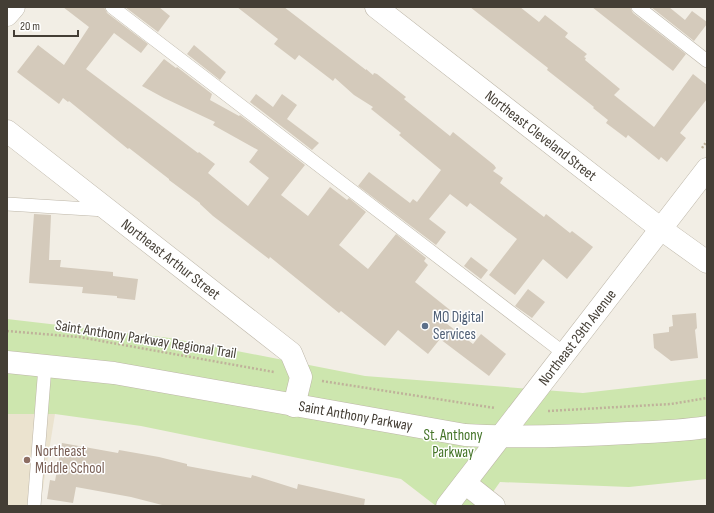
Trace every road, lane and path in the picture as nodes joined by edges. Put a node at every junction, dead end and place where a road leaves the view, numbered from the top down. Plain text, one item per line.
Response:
1 (14, 7) edge
2 (112, 7) edge
3 (376, 7) edge
4 (638, 7) edge
5 (7, 15) edge
6 (707, 61) edge
7 (7, 131) edge
8 (707, 170) edge
9 (7, 204) edge
10 (108, 210) junction
11 (661, 229) junction
12 (707, 262) edge
13 (7, 331) edge
14 (565, 354) junction
15 (7, 362) edge
16 (45, 366) junction
17 (281, 373) dead end
18 (316, 380) dead end
19 (707, 398) edge
20 (294, 406) junction
21 (490, 407) dead end
22 (548, 412) dead end
23 (707, 427) edge
24 (501, 436) junction
25 (465, 483) junction
26 (34, 506) edge
27 (447, 506) edge
28 (494, 506) edge

1 - 5 street
2 - 14 lane
3 - 11 street, Northeast Cleveland Street
4 - 6 lane
7 - 10 street, Northeast Arthur Street
8 - 11 street, Northeast 29th Avenue
9 - 10 lane
10 - 20 street, Northeast Arthur Street
11 - 12 street, Northeast Cleveland Street
11 - 14 street, Northeast 29th Avenue
13 - 17 path, Saint Anthony Parkway Regional Trail
14 - 24 street, Northeast 29th Avenue
15 - 16 street, Saint Anthony Parkway
16 - 20 street, Saint Anthony Parkway
16 - 26 lane
18 - 21 path
19 - 22 path
20 - 24 street, Saint Anthony Parkway
23 - 24 street, Saint Anthony Parkway
24 - 25 street, Northeast 29th Avenue
25 - 27 street, Northeast 29th Avenue
25 - 28 street

